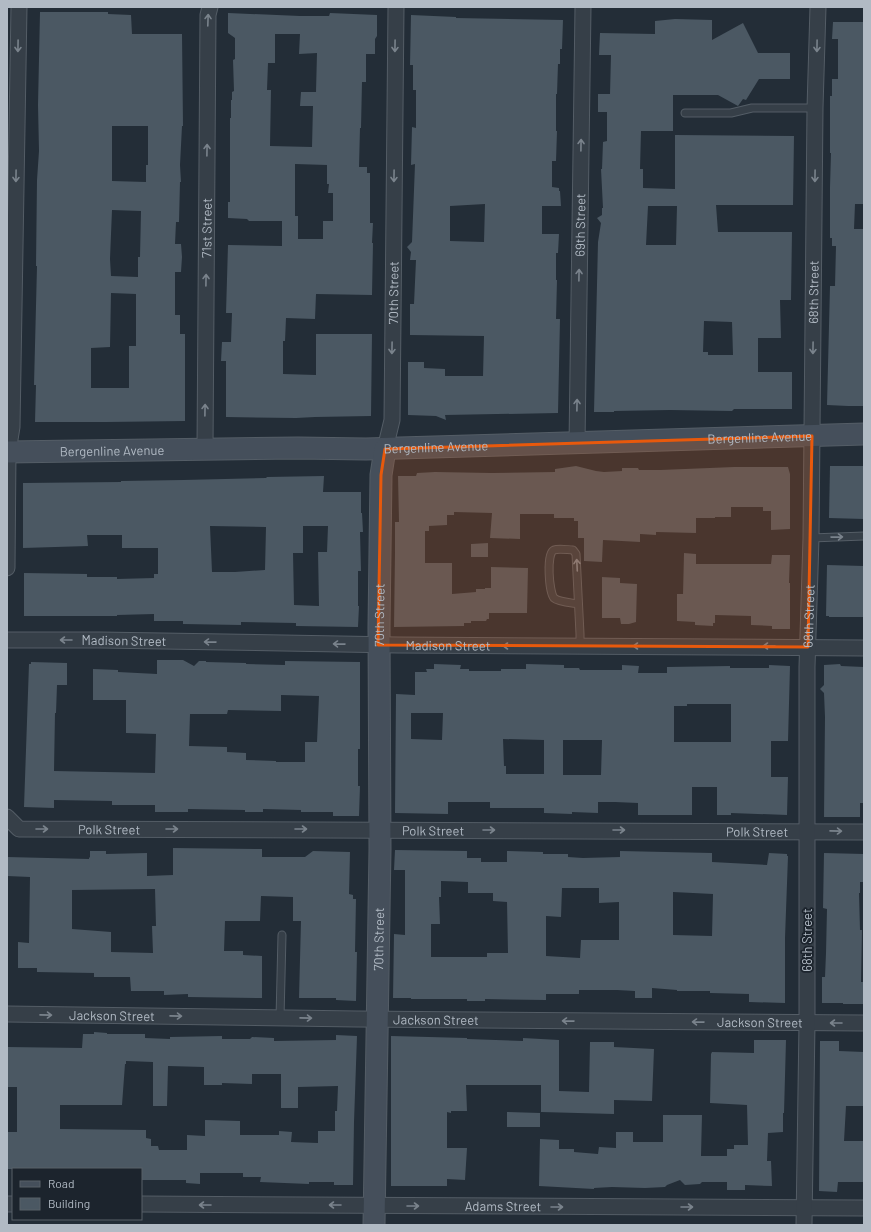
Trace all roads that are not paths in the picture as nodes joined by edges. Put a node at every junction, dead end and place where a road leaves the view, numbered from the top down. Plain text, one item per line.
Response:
1 (19, 7) edge
2 (210, 7) edge
3 (396, 7) edge
4 (583, 7) edge
5 (818, 7) edge
6 (815, 108) junction
7 (685, 113) dead end
8 (11, 288) edge
9 (864, 434) edge
10 (812, 436) junction
11 (577, 444) junction
12 (385, 449) junction
13 (205, 450) junction
14 (8, 452) edge
15 (864, 536) edge
16 (811, 538) junction
17 (7, 568) edge
18 (578, 604) junction
19 (7, 640) edge
20 (378, 644) junction
21 (580, 646) junction
22 (808, 647) junction
23 (864, 648) edge
24 (7, 817) edge
25 (380, 830) junction
26 (807, 831) junction
27 (864, 832) edge
28 (282, 935) dead end
29 (7, 1014) edge
30 (280, 1018) junction
31 (378, 1019) junction
32 (808, 1023) junction
33 (864, 1023) edge
34 (142, 1204) edge
35 (804, 1208) junction
36 (864, 1208) edge
37 (374, 1215) edge
38 (804, 1225) edge

1 -> 8 street
13 -> 2 street, 71st Street
3 -> 12 street, 70th Street
11 -> 4 street, 69th Street
5 -> 6 street, 68th Street
6 - 7 lane
6 -> 10 street, 68th Street
8 - 14 street
9 - 10 street, Bergenline Avenue
10 - 11 street, Bergenline Avenue
10 - 16 street, 68th Street
11 - 12 street, Bergenline Avenue
12 - 13 street, Bergenline Avenue
12 - 20 street, 70th Street
13 - 14 street, Bergenline Avenue
14 - 17 street
16 -> 15 lane
16 - 22 street, 68th Street
18 -> 18 lane
18 - 21 lane
20 -> 19 street, Madison Street
21 -> 20 street, Madison Street
20 - 25 street, 70th Street
22 -> 21 street, Madison Street
22 - 23 street, Madison Street
22 - 26 street, 68th Street
24 -> 25 street, Polk Street
25 -> 26 street, Polk Street
25 - 31 street, 70th Street
26 -> 27 street, Polk Street
26 - 32 street, 68th Street
28 - 30 lane
29 -> 30 street, Jackson Street
30 -> 31 street, Jackson Street
32 -> 31 street, Jackson Street
31 - 37 street, 70th Street
33 -> 32 street, Jackson Street
32 - 35 street, 68th Street
37 -> 34 street, Adams Street
35 - 36 street, Adams Street
37 -> 35 street, Adams Street
35 - 38 street, 68th Street

